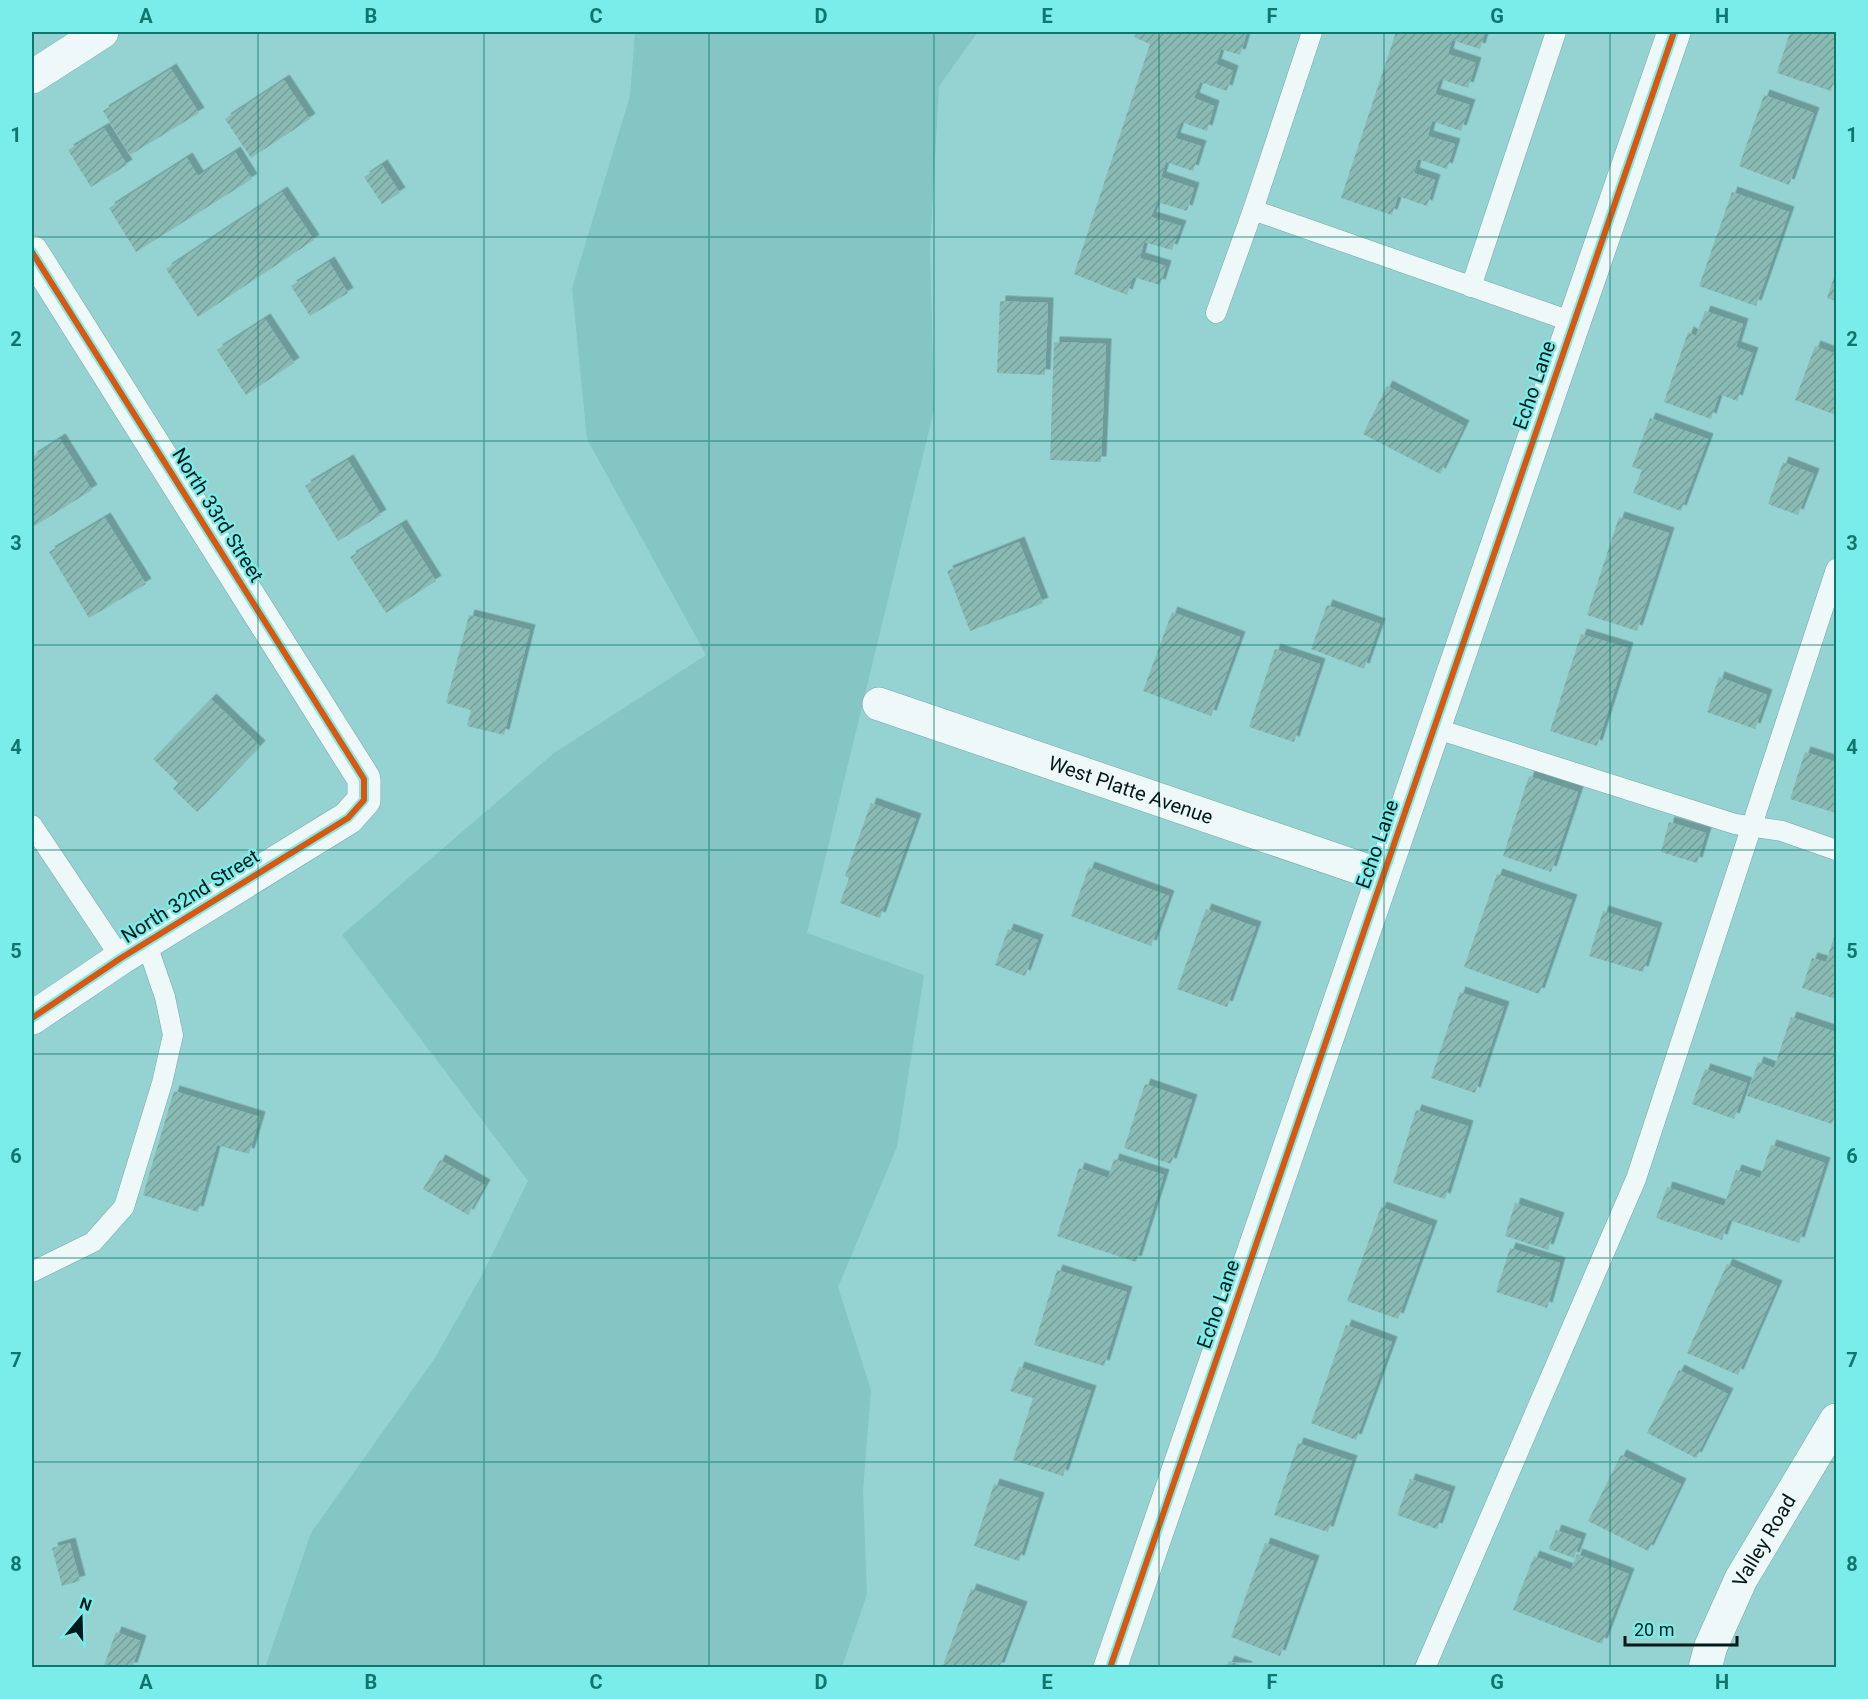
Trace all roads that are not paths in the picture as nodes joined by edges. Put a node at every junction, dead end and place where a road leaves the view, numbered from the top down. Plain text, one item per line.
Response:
1 (102, 32) edge
2 (1312, 32) edge
3 (1556, 32) edge
4 (1674, 32) edge
5 (32, 77) edge
6 (1253, 210) junction
7 (32, 252) edge
8 (1471, 286) junction
9 (1216, 313) dead end
10 (1573, 322) junction
11 (1836, 569) edge
12 (879, 704) dead end
13 (1434, 728) junction
14 (364, 800) joint
15 (32, 825) edge
16 (1753, 825) junction
17 (1836, 850) edge
18 (1383, 876) junction
19 (134, 950) junction
20 (32, 1018) edge
21 (32, 1272) edge
22 (1836, 1420) edge
23 (1110, 1668) edge
24 (1425, 1668) edge
25 (1705, 1668) edge

1 - 5 street
2 - 6 lane
3 - 8 lane
4 - 10 street, Echo Lane
6 - 8 lane
6 - 9 lane
7 - 14 street, North 33rd Street
8 - 10 lane
10 - 13 street, Echo Lane
11 - 16 lane
12 - 18 street, West Platte Avenue
13 - 16 lane
13 - 18 street, Echo Lane
14 - 19 street, North 32nd Street
15 - 19 lane
16 - 17 lane
16 - 24 lane
18 - 23 street, Echo Lane
19 - 20 street, North 32nd Street
19 - 21 lane
22 - 25 street, Valley Road

